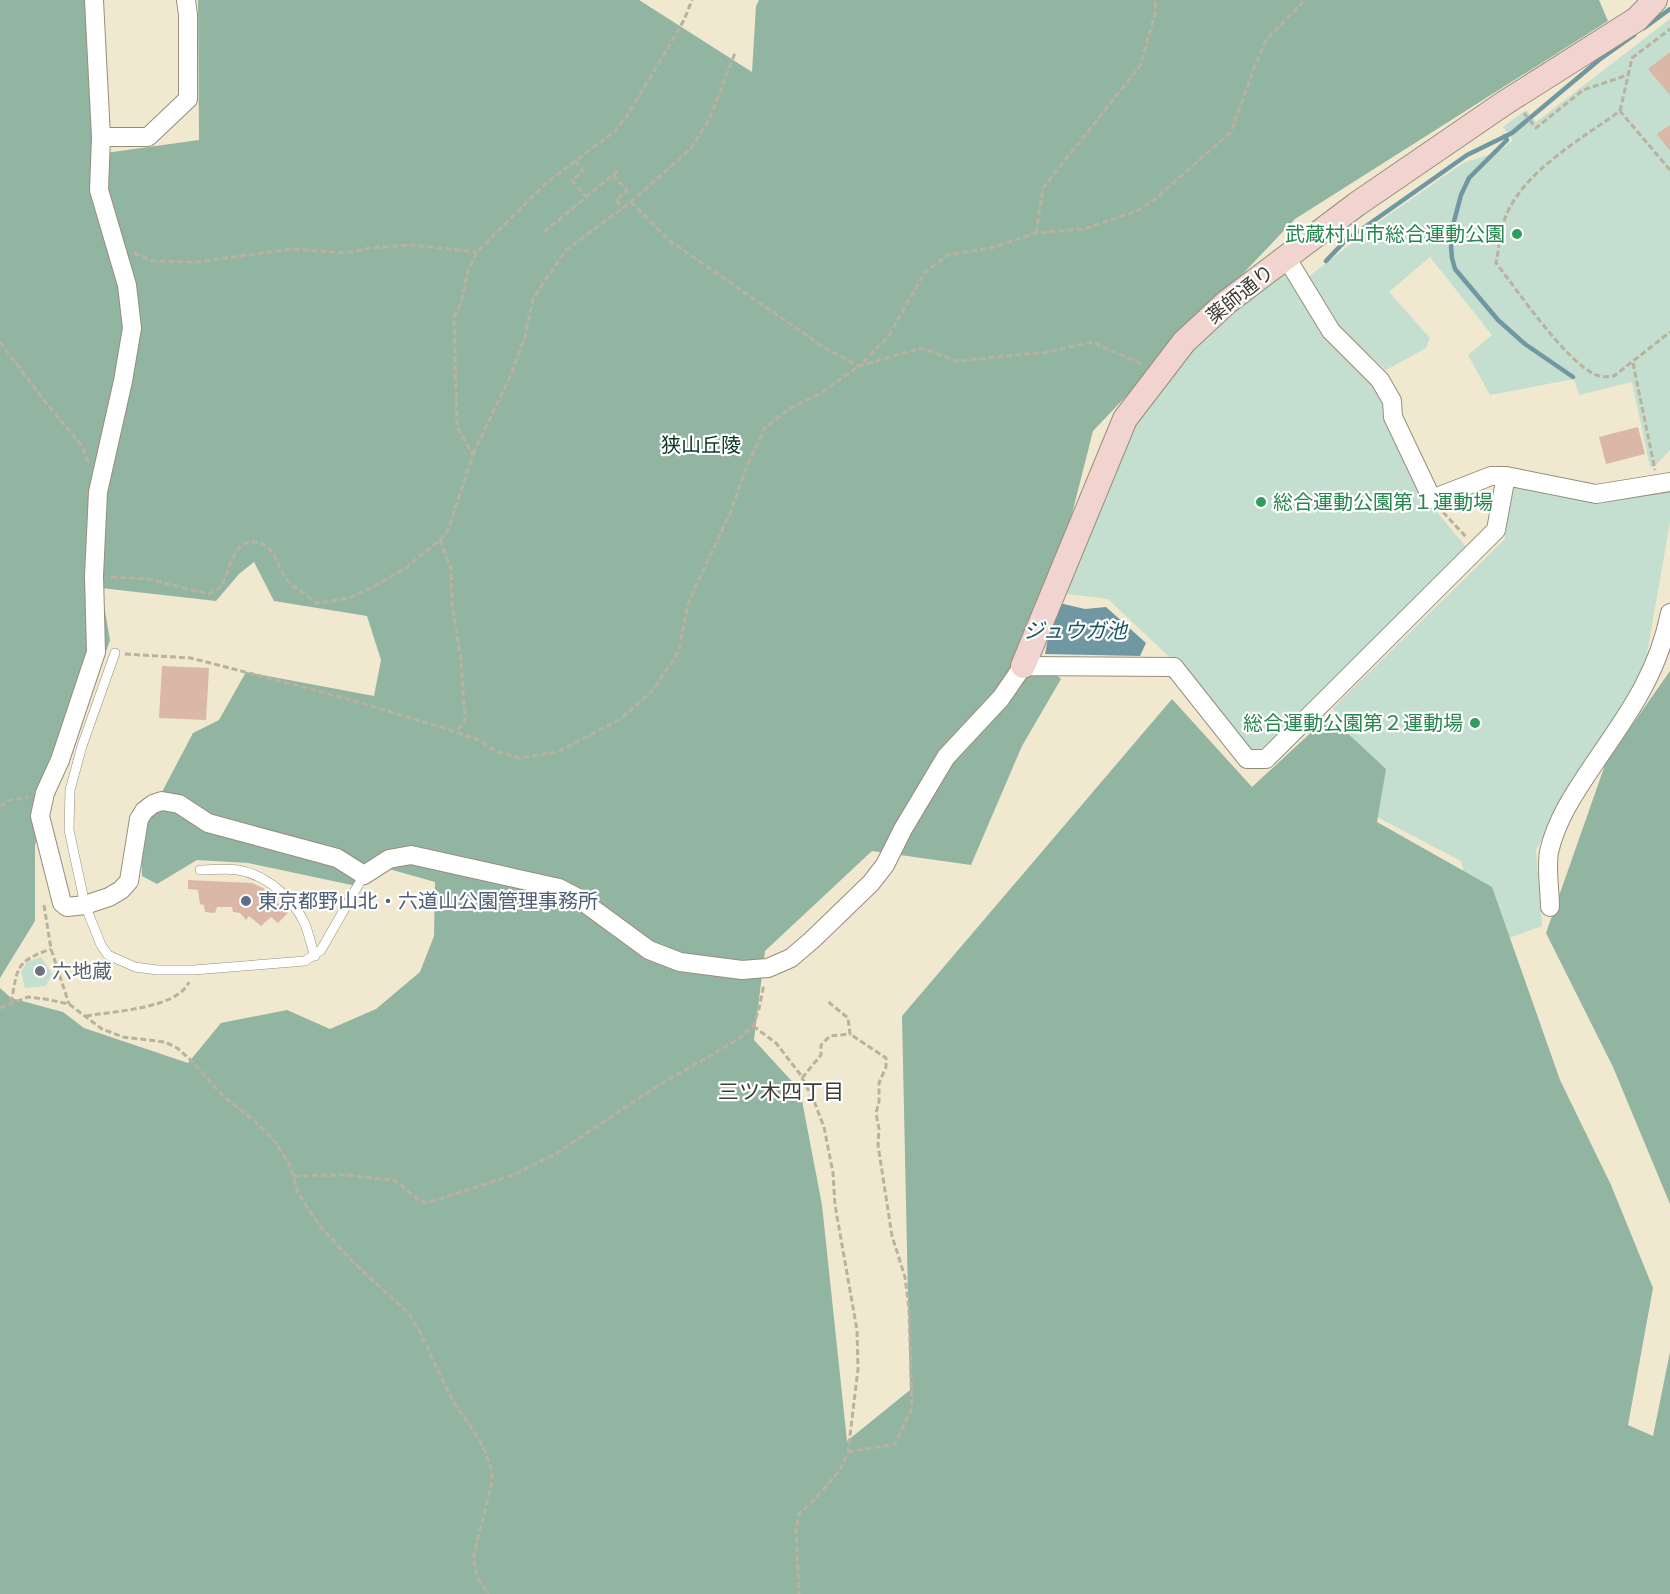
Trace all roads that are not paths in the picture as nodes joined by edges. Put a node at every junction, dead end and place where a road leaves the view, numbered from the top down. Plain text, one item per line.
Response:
1 (94, 0) edge
2 (186, 0) edge
3 (1655, 0) edge
4 (101, 137) junction
5 (1286, 257) junction
6 (1506, 476) junction
7 (1664, 484) edge
8 (1670, 613) edge
9 (115, 653) road end
10 (1023, 666) junction
11 (200, 870) dead end
12 (364, 875) junction
13 (85, 905) junction
14 (1550, 907) dead end
15 (315, 956) junction

1 - 4 street
2 - 4 street
3 - 5 street, 薬師通り
4 - 13 street
5 - 6 street
5 - 10 street, 薬師通り
6 - 7 street
6 - 10 street
8 - 14 street
9 - 13 lane
10 - 12 street
11 - 15 lane
12 - 13 street
12 - 15 lane
13 - 15 lane

